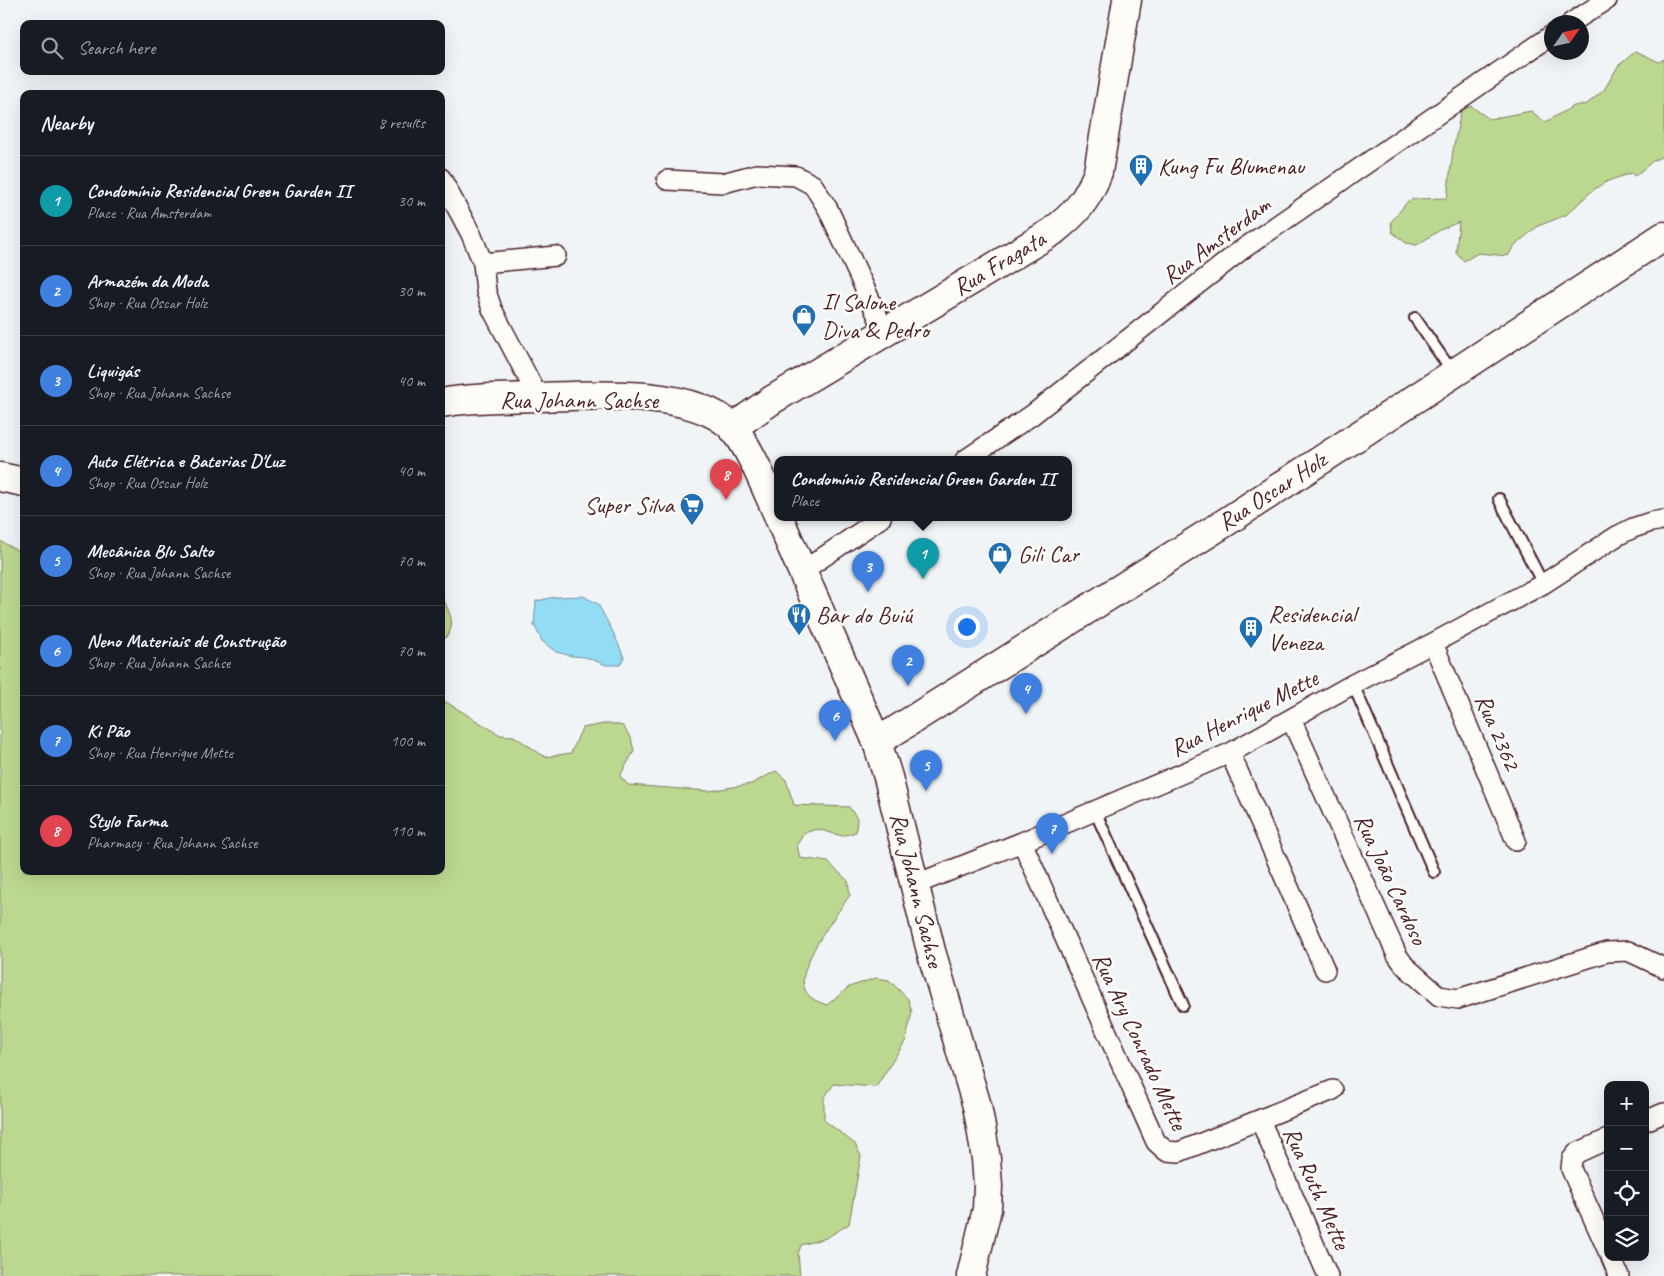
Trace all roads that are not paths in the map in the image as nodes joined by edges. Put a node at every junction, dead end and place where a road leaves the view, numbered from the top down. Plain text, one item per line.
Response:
1 (1608, 0) edge
2 (1129, 1) edge
3 (1583, 15) edge
4 (1544, 41) edge
5 (668, 180) dead end
6 (445, 185) edge
7 (1664, 236) edge
8 (556, 256) dead end
9 (483, 263) junction
10 (1415, 318) dead end
11 (884, 332) junction
12 (1454, 374) junction
13 (538, 397) junction
14 (445, 403) edge
15 (732, 428) junction
16 (971, 456) edge
17 (0, 477) edge
18 (20, 481) edge
19 (1499, 499) dead end
20 (774, 505) edge
21 (1664, 520) edge
22 (781, 521) edge
23 (877, 521) edge
24 (804, 570) junction
25 (1543, 584) junction
26 (1433, 643) junction
27 (1353, 684) junction
28 (1291, 720) junction
29 (877, 742) junction
30 (1230, 753) junction
31 (1095, 811) junction
32 (1516, 841) dead end
33 (1022, 842) junction
34 (1434, 872) dead end
35 (914, 885) junction
36 (1664, 968) edge
37 (1325, 970) dead end
38 (1183, 1005) dead end
39 (1333, 1090) dead end
40 (1664, 1113) edge
41 (1649, 1119) edge
42 (1260, 1120) junction
43 (1604, 1141) edge
44 (1604, 1242) edge
45 (1613, 1261) edge
46 (971, 1276) edge
47 (1328, 1276) edge
48 (1619, 1276) edge

1 - 3 street
2 - 11 street, Rua Fragata
4 - 16 street, Rua Amsterdam
5 - 11 street
6 - 9 street
7 - 12 street, Rua Oscar Holz
8 - 9 street
9 - 13 street
10 - 12 lane
11 - 15 street, Rua Fragata
12 - 29 street, Rua Oscar Holz
13 - 14 street, Rua Johann Sachse
13 - 15 street, Rua Johann Sachse
15 - 20 street, Rua Johann Sachse
17 - 18 street
19 - 25 lane
21 - 25 street, Rua Henrique Mette
22 - 24 street, Rua Johann Sachse
23 - 24 street
24 - 29 street, Rua Johann Sachse
25 - 26 street, Rua Henrique Mette
26 - 27 street, Rua Henrique Mette
26 - 32 street, Rua 2362
27 - 28 street, Rua Henrique Mette
27 - 34 lane
28 - 30 street, Rua Henrique Mette
28 - 36 street, Rua João Cardoso
29 - 35 street, Rua Johann Sachse
30 - 31 street, Rua Henrique Mette
30 - 37 street
31 - 33 street, Rua Henrique Mette
31 - 38 lane
33 - 35 street, Rua Henrique Mette
33 - 42 street, Rua Ary Conrado Mette
35 - 46 street, Rua Johann Sachse
39 - 42 street, Rua Ary Conrado Mette
40 - 41 street
42 - 47 street, Rua Ruth Mette
43 - 44 street
45 - 48 street

